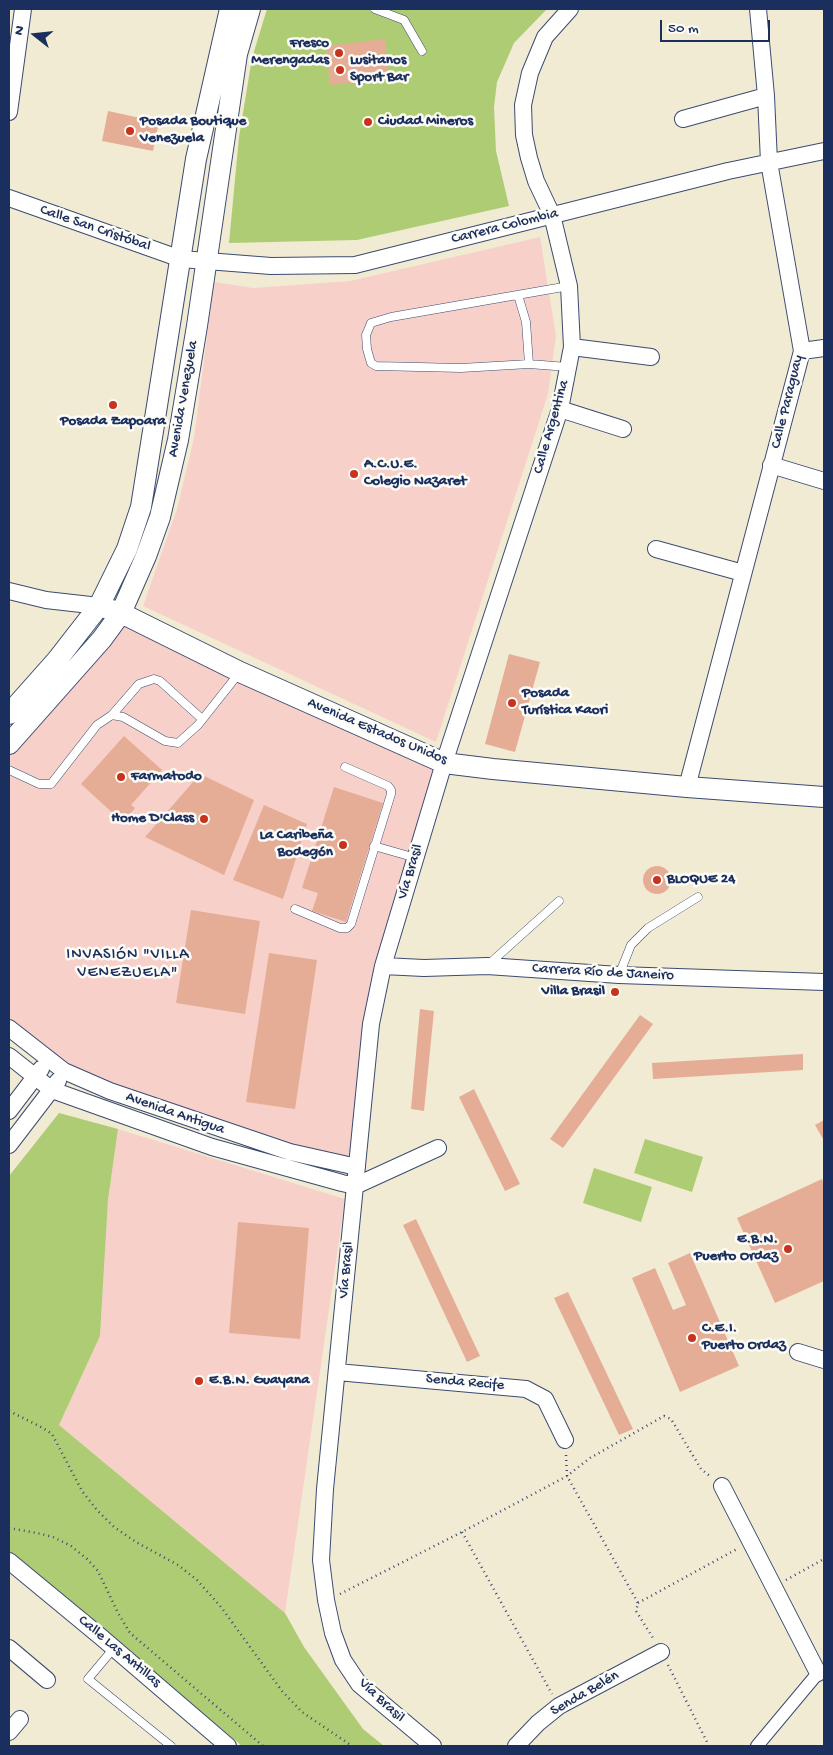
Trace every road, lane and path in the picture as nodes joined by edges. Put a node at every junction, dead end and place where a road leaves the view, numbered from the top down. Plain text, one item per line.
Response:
1 (23, 9) edge
2 (230, 9) edge
3 (250, 9) edge
4 (375, 9) edge
5 (570, 9) edge
6 (758, 9) edge
7 (422, 51) dead end
8 (766, 96) junction
9 (9, 112) edge
10 (683, 119) dead end
11 (824, 150) edge
12 (769, 162) junction
13 (9, 198) edge
14 (552, 215) junction
15 (181, 259) junction
16 (206, 260) junction
17 (569, 286) junction
18 (518, 294) junction
19 (572, 347) junction
20 (824, 348) edge
21 (802, 351) junction
22 (651, 357) dead end
23 (529, 364) junction
24 (568, 366) junction
25 (560, 409) junction
26 (623, 428) dead end
27 (772, 465) junction
28 (824, 481) edge
29 (656, 549) dead end
30 (743, 573) junction
31 (9, 591) edge
32 (99, 606) junction
33 (121, 613) junction
34 (240, 672) junction
35 (9, 714) edge
36 (112, 715) junction
37 (202, 719) junction
38 (9, 744) edge
39 (444, 763) junction
40 (345, 767) dead end
41 (9, 770) edge
42 (687, 787) junction
43 (824, 797) edge
44 (374, 846) junction
45 (416, 858) junction
46 (698, 897) dead end
47 (559, 901) dead end
48 (295, 909) dead end
49 (383, 966) junction
50 (487, 966) junction
51 (620, 975) junction
52 (824, 982) edge
53 (9, 1028) edge
54 (9, 1056) edge
55 (48, 1059) junction
56 (64, 1071) junction
57 (35, 1078) junction
58 (52, 1090) junction
59 (9, 1110) edge
60 (9, 1145) edge
61 (438, 1148) dead end
62 (357, 1167) junction
63 (355, 1186) junction
64 (798, 1352) dead end
65 (824, 1360) edge
66 (337, 1372) junction
67 (9, 1411) edge
68 (565, 1440) joint
69 (566, 1476) junction
70 (722, 1486) joint
71 (9, 1528) edge
72 (462, 1532) junction
73 (752, 1542) junction
74 (824, 1559) edge
75 (9, 1561) edge
76 (774, 1586) junction
77 (326, 1600) junction
78 (638, 1603) junction
79 (9, 1648) edge
80 (114, 1648) junction
81 (662, 1652) junction
82 (818, 1673) joint
83 (47, 1680) dead end
84 (559, 1707) junction
85 (20, 1720) dead end
86 (9, 1732) edge
87 (222, 1744) edge
88 (171, 1746) edge
89 (263, 1746) edge
90 (352, 1746) edge
91 (433, 1746) edge
92 (516, 1746) edge
93 (709, 1746) edge
94 (757, 1746) edge

1 - 9 street
2 - 15 street, Avenida Venezuela
3 - 16 street, Avenida Venezuela
4 - 7 lane
5 - 14 street, Calle Argentina
6 - 8 street, Calle Paraguay
8 - 10 street
8 - 12 street, Calle Paraguay
11 - 12 street, Carrera Colombia
12 - 14 street, Carrera Colombia
12 - 21 street, Calle Paraguay
13 - 15 street, Calle San Cristóbal
14 - 16 street, Carrera Colombia
14 - 17 street, Calle Argentina
15 - 16 street, Carrera Colombia
15 - 32 street, Avenida Venezuela
16 - 33 street, Avenida Venezuela
17 - 18 lane
17 - 19 street, Calle Argentina
18 - 23 lane
18 - 23 lane
19 - 22 street
19 - 24 street, Calle Argentina
20 - 21 street
21 - 27 street, Calle Paraguay
23 - 24 lane
24 - 25 street, Calle Argentina
25 - 26 street
25 - 39 street, Calle Argentina
27 - 28 street
27 - 30 street, Calle Paraguay
29 - 30 street
30 - 42 street, Calle Paraguay
31 - 32 street
32 - 33 street, Avenida Estados Unidos
32 - 35 street, Avenida Venezuela
33 - 34 street, Avenida Estados Unidos
33 - 38 street, Avenida Venezuela
34 - 37 lane
34 - 39 street, Avenida Estados Unidos
36 - 37 lane
36 - 37 lane
36 - 41 lane
39 - 42 street, Avenida Estados Unidos
39 - 45 street, Vía Brasil
40 - 44 lane
42 - 43 street, Avenida Estados Unidos
44 - 45 lane
44 - 48 lane
45 - 49 street, Vía Brasil
46 - 51 lane
47 - 50 lane
49 - 50 street, Carrera Río de Janeiro
49 - 62 street, Vía Brasil
50 - 51 street, Carrera Río de Janeiro
51 - 52 street, Carrera Río de Janeiro
53 - 55 street, Avenida Antigua
54 - 57 street, Avenida Antigua
55 - 56 street, Avenida Antigua
55 - 57 street
56 - 58 street
56 - 62 street, Avenida Antigua
57 - 58 street, Avenida Antigua
57 - 59 street
58 - 60 street
58 - 63 street, Avenida Antigua
61 - 63 street
62 - 63 street, Vía Brasil
63 - 66 street, Vía Brasil
64 - 65 street
66 - 68 street, Senda Recife
66 - 77 street, Vía Brasil
67 - 90 path
68 - 69 path
69 - 70 path
69 - 72 path
69 - 78 path
70 - 73 street
71 - 89 path
72 - 77 path
72 - 84 path
73 - 76 street
73 - 78 path
74 - 76 path
75 - 80 street, Calle Las Antillas
76 - 82 street
77 - 91 street, Vía Brasil
78 - 81 path
79 - 83 street
80 - 87 street, Calle Las Antillas
80 - 88 lane
81 - 84 street, Senda Belén
81 - 93 path
82 - 94 street
84 - 92 street, Senda Belén
85 - 86 street

